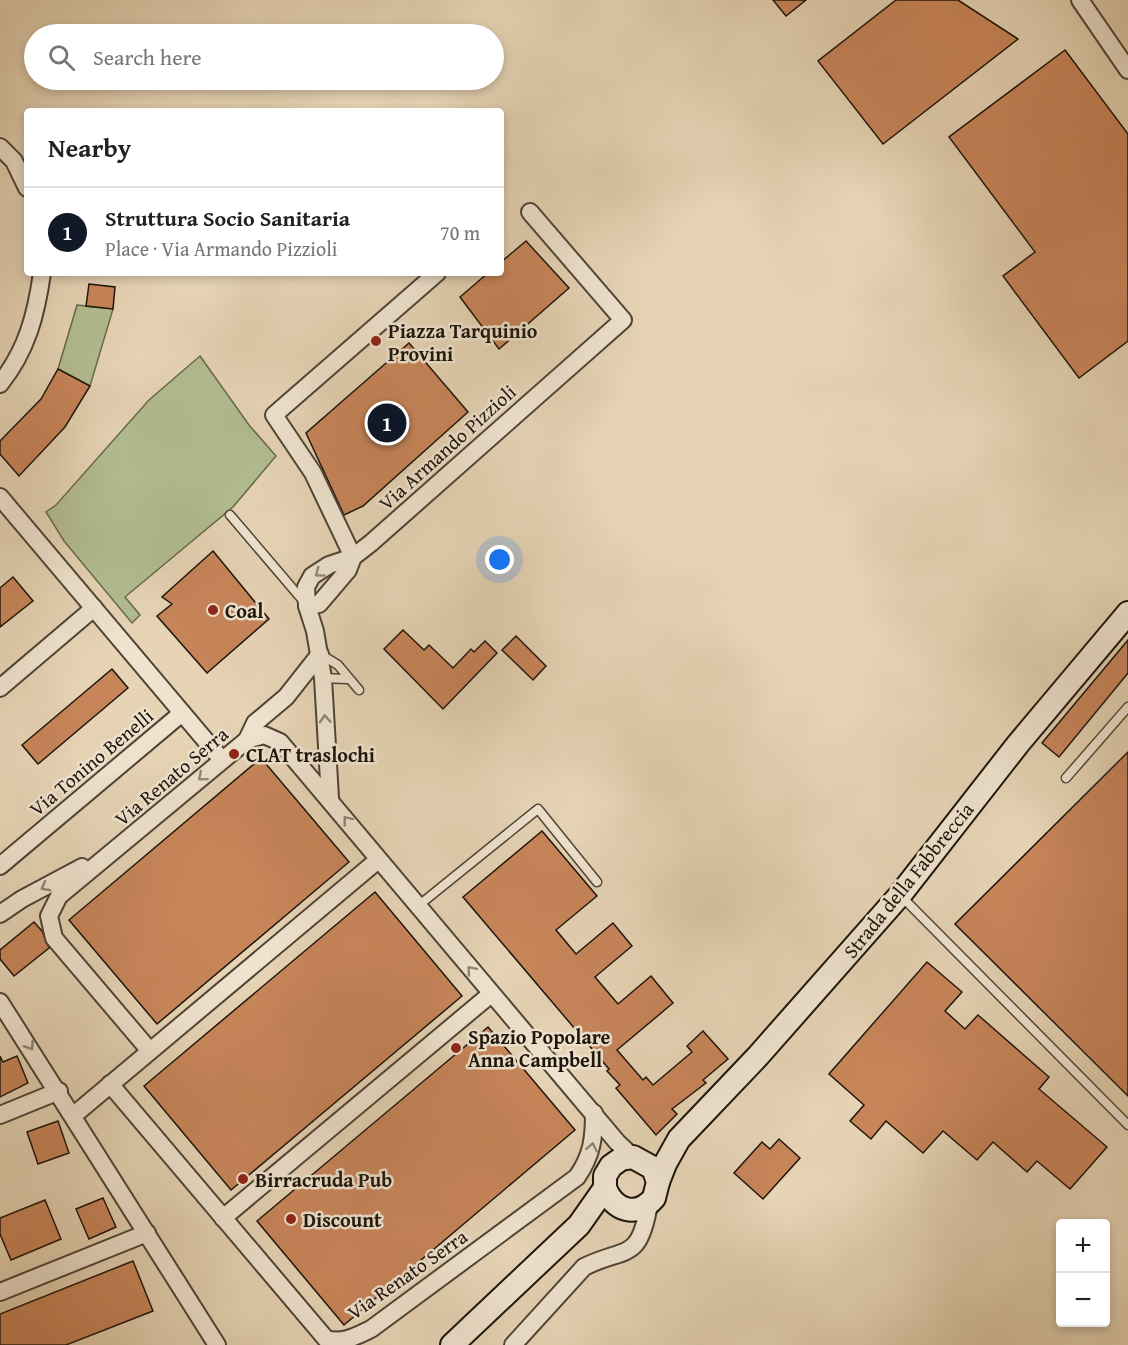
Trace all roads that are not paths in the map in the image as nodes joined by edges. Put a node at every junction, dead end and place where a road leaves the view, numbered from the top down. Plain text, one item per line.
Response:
1 (1080, 0) edge
2 (1128, 70) edge
3 (0, 147) edge
4 (24, 182) edge
5 (530, 212) dead end
6 (42, 276) edge
7 (434, 276) edge
8 (0, 384) edge
9 (0, 496) edge
10 (230, 515) dead end
11 (353, 557) junction
12 (307, 606) junction
13 (94, 609) junction
14 (1128, 613) edge
15 (320, 654) junction
16 (323, 678) junction
17 (347, 679) junction
18 (0, 688) edge
19 (359, 690) dead end
20 (1128, 707) edge
21 (182, 713) junction
22 (247, 740) junction
23 (222, 760) junction
24 (1066, 778) dead end
25 (330, 798) junction
26 (115, 849) junction
27 (378, 860) junction
28 (0, 866) edge
29 (597, 882) dead end
30 (900, 895) junction
31 (417, 906) junction
32 (0, 914) edge
33 (491, 994) junction
34 (0, 1002) edge
35 (150, 1051) junction
36 (110, 1084) junction
37 (59, 1091) junction
38 (594, 1113) junction
39 (0, 1115) edge
40 (74, 1115) junction
41 (1128, 1125) edge
42 (679, 1139) junction
43 (637, 1158) junction
44 (658, 1182) junction
45 (616, 1202) junction
46 (649, 1204) junction
47 (223, 1218) junction
48 (147, 1233) junction
49 (636, 1244) junction
50 (0, 1292) edge
51 (217, 1345) edge
52 (452, 1345) edge
53 (513, 1345) edge

1 - 2 street
3 - 4 street
5 - 11 street, Via Armando Pizzioli
6 - 8 street
7 - 11 street
9 - 13 street, Via Tonino Benelli
10 - 12 lane
11 - 12 street, Via Armando Pizzioli
11 -> 12 street, Via Armando Pizzioli
12 - 15 street, Via Armando Pizzioli
13 - 18 street
13 - 21 street, Via Tonino Benelli
14 - 30 street, Strada della Fabbreccia
15 - 16 street, Via Armando Pizzioli
15 - 17 lane
15 - 22 street
16 - 17 lane
25 -> 16 street, Via Armando Pizzioli
17 - 19 lane
20 - 24 lane
21 - 23 street, Via Tonino Benelli
21 - 28 street, Via Tonino Benelli
22 - 23 street, Via Renato Serra
22 - 25 street, Via Renato Serra
23 -> 26 street, Via Renato Serra
27 -> 25 street, Via Renato Serra
26 -> 32 street, Via Renato Serra
26 - 35 street, Via Renato Serra
27 - 31 street, Via Renato Serra
27 - 35 street
29 - 31 lane
30 - 41 lane
30 - 42 street, Strada della Fabbreccia
33 -> 31 street, Via Renato Serra
33 - 38 street, Via Renato Serra
33 - 47 street
34 -> 37 street
35 - 36 street
36 - 40 street
36 - 47 street, Via Renato Serra
37 - 39 street
37 - 40 street
38 - 43 street, Via Renato Serra
47 -> 38 street, Via Renato Serra
40 - 48 street
42 - 43 street, Strada della Fabbreccia
42 - 44 street, Strada della Fabbreccia
43 - 44 street
43 - 45 street, Strada della Fabbreccia
44 - 46 street, Strada della Fabbreccia
45 - 46 street
45 - 49 street
45 - 52 street, Strada della Fabbreccia
46 - 49 street, Strada della Fabbreccia
48 - 50 street
48 - 51 street
49 - 53 street

